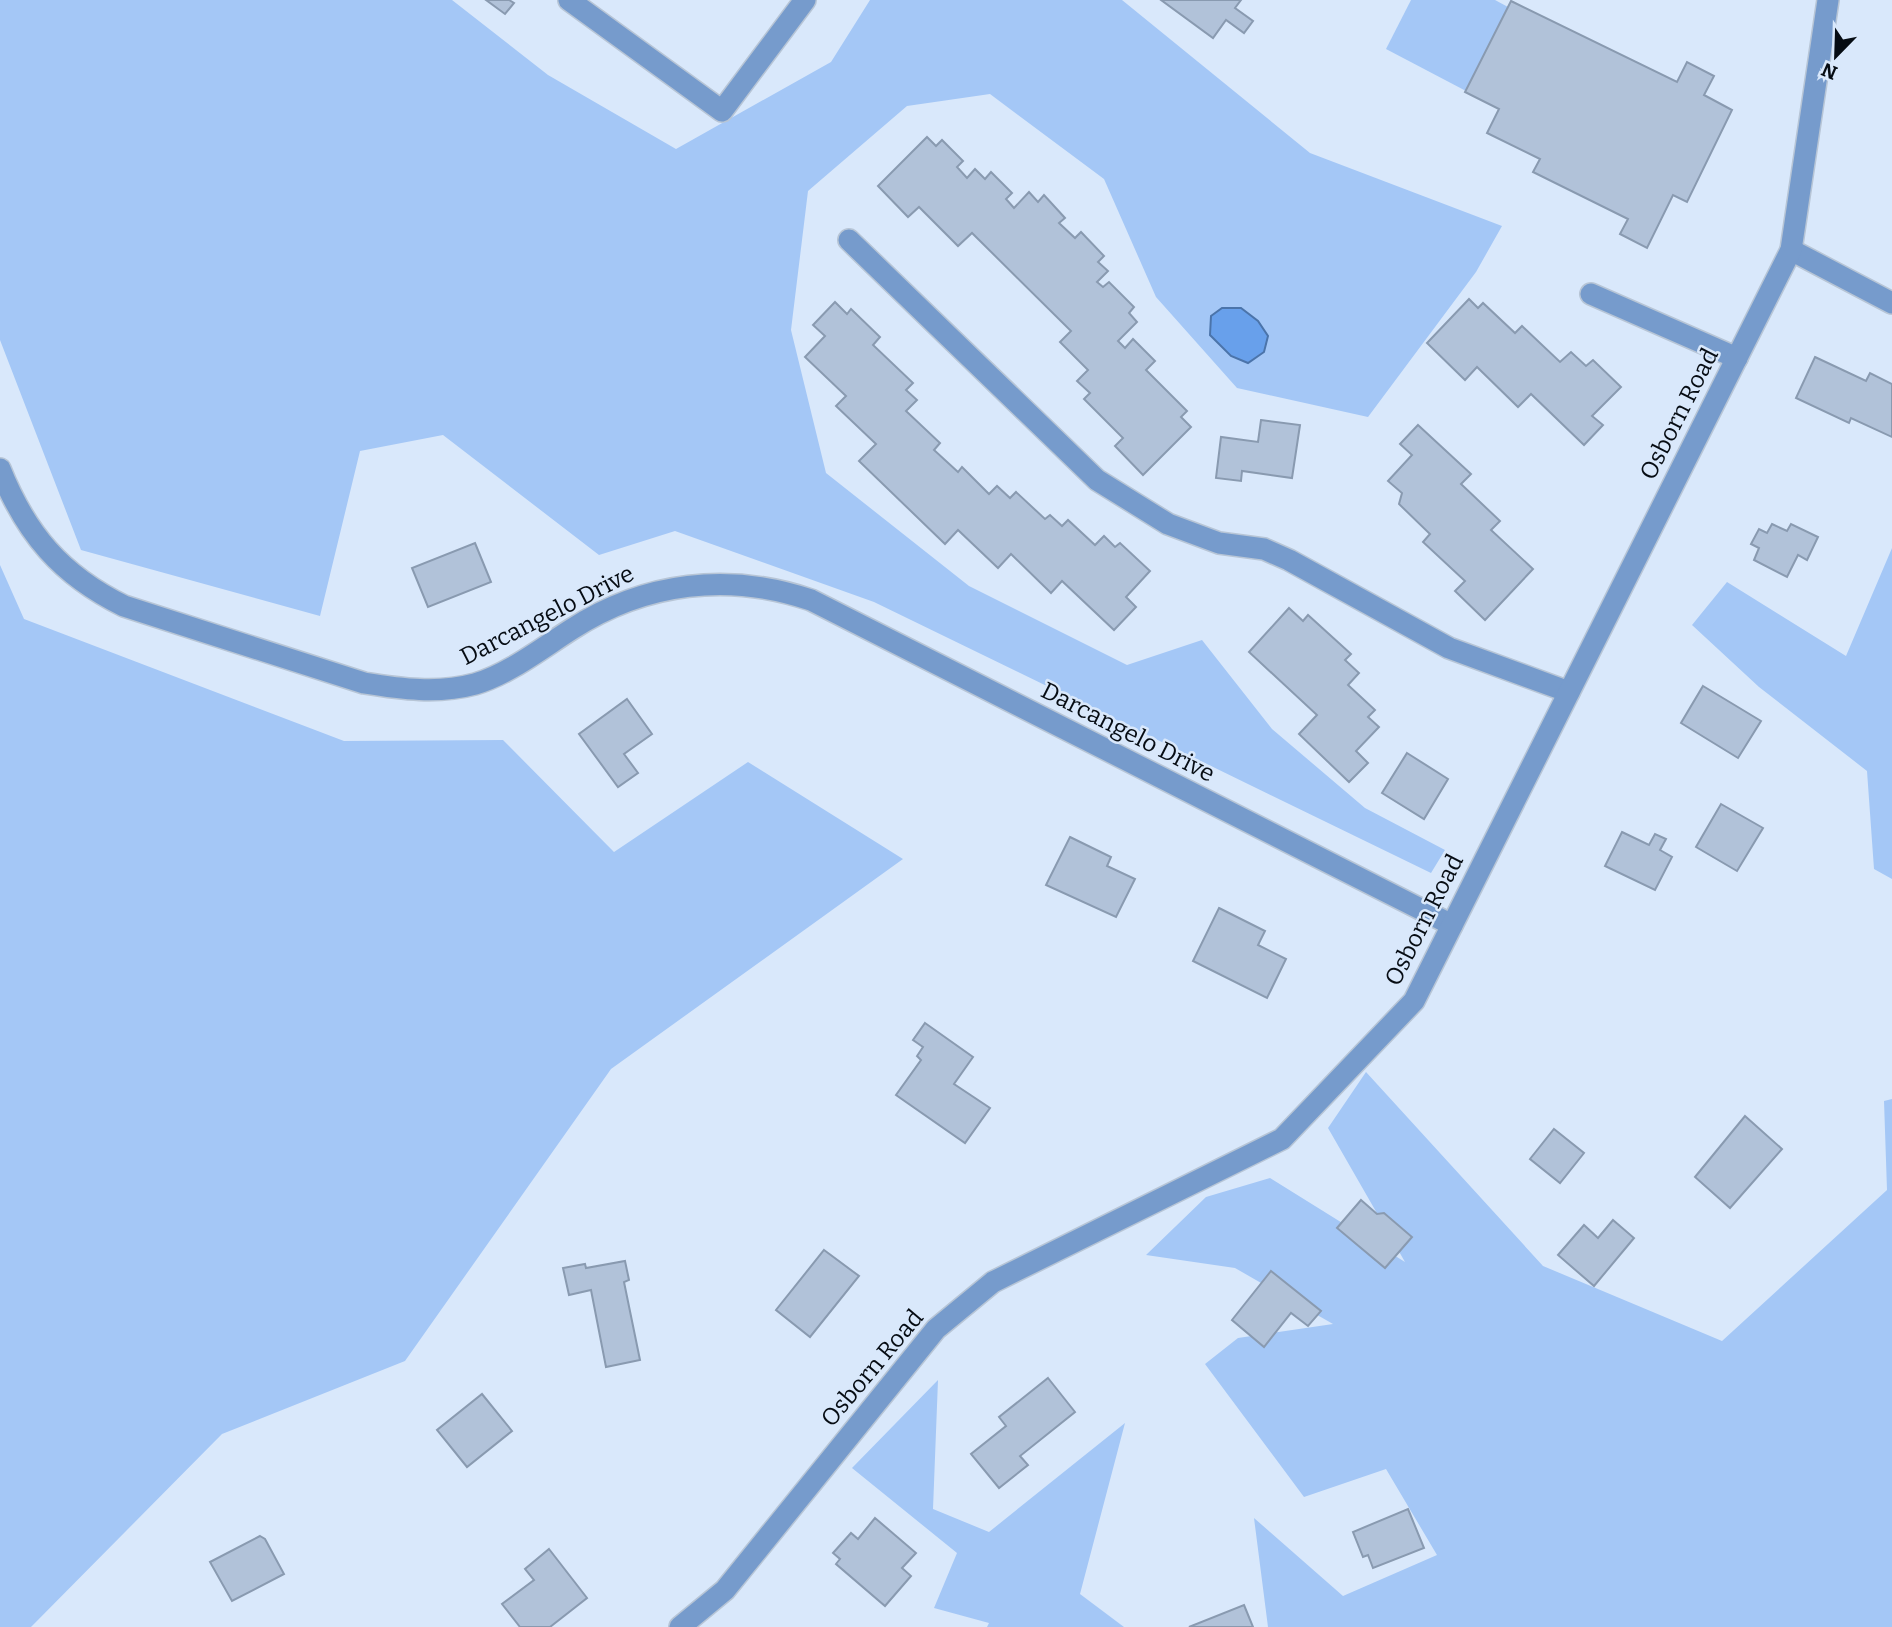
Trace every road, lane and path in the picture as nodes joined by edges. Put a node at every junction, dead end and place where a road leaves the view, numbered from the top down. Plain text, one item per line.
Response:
1 (569, 0) edge
2 (804, 0) edge
3 (1828, 0) edge
4 (849, 240) dead end
5 (1791, 250) junction
6 (1591, 294) dead end
7 (1892, 303) edge
8 (1737, 358) junction
9 (0, 469) edge
10 (1569, 692) junction
11 (1452, 925) junction
12 (680, 1627) edge

1 - 2 street
3 - 5 street, Osborn Road
4 - 10 street
5 - 7 street
5 - 8 street, Osborn Road
6 - 8 street
8 - 10 street, Osborn Road
9 - 11 street, Darcangelo Drive
10 - 11 street, Osborn Road
11 - 12 street, Osborn Road

